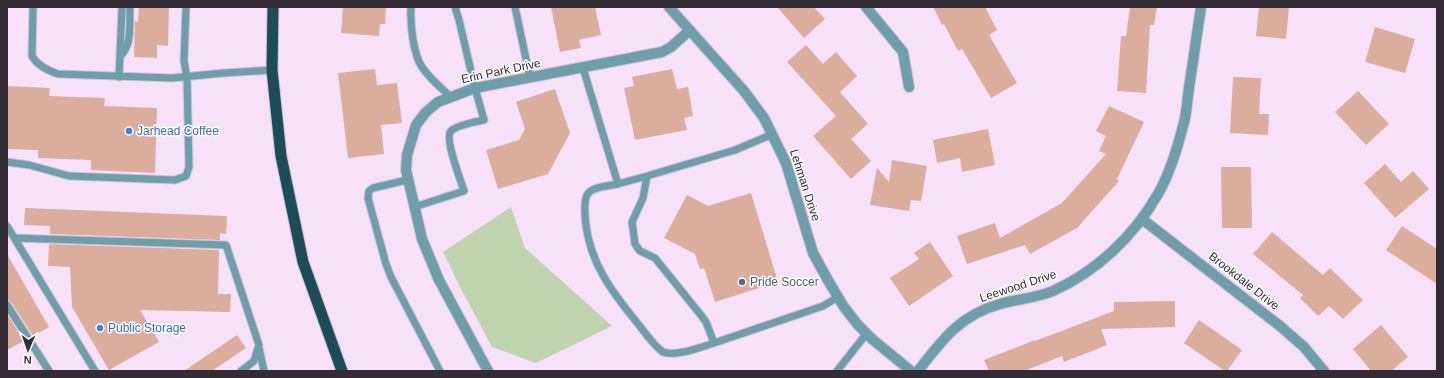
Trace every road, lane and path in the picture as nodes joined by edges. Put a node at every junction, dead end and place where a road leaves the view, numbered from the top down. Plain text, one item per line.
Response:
1 (33, 7) edge
2 (122, 7) edge
3 (130, 7) edge
4 (186, 7) edge
5 (272, 7) edge
6 (411, 7) edge
7 (454, 7) edge
8 (515, 7) edge
9 (669, 7) edge
10 (866, 7) edge
11 (1201, 7) edge
12 (690, 30) junction
13 (120, 56) junction
14 (583, 68) junction
15 (272, 70) junction
16 (119, 76) junction
17 (187, 78) junction
18 (530, 78) junction
19 (909, 87) dead end
20 (475, 88) junction
21 (450, 96) junction
22 (773, 134) junction
23 (7, 162) edge
24 (647, 176) junction
25 (407, 180) junction
26 (618, 184) junction
27 (414, 207) junction
28 (1142, 219) junction
29 (7, 226) edge
30 (15, 238) junction
31 (838, 297) junction
32 (7, 305) edge
33 (867, 334) junction
34 (714, 343) junction
35 (258, 345) junction
36 (49, 371) edge
37 (94, 371) edge
38 (242, 371) edge
39 (264, 371) edge
40 (342, 371) edge
41 (440, 371) edge
42 (488, 371) edge
43 (837, 371) edge
44 (910, 371) edge
45 (918, 371) edge
46 (1324, 371) edge

1 - 16 lane
2 - 13 lane
3 - 13 lane
4 - 17 lane
5 - 15 highway
6 - 21 lane
7 - 20 lane
8 - 18 lane
9 - 12 street, Lehman Drive
10 - 19 street
11 - 28 street, Leewood Drive
12 - 14 street, Erin Park Drive
12 - 22 street, Lehman Drive
13 - 16 lane
14 - 18 street, Erin Park Drive
14 - 26 lane
15 - 17 lane
15 - 40 highway
16 - 17 lane
17 - 23 lane
18 - 20 street, Erin Park Drive
20 - 21 street, Erin Park Drive
20 - 27 lane
21 - 25 street, Erin Park Drive
22 - 24 lane
22 - 31 street, Lehman Drive
24 - 26 lane
24 - 34 lane
25 - 27 street, Erin Park Drive
25 - 41 lane
26 - 34 lane
27 - 42 street, Erin Park Drive
28 - 45 street, Leewood Drive
28 - 46 street, Brookdale Drive
29 - 30 lane
30 - 35 lane
30 - 37 lane
31 - 33 street, Lehman Drive
31 - 34 lane
32 - 36 lane
33 - 43 lane
33 - 44 street, Lehman Drive
35 - 38 lane
35 - 39 lane

